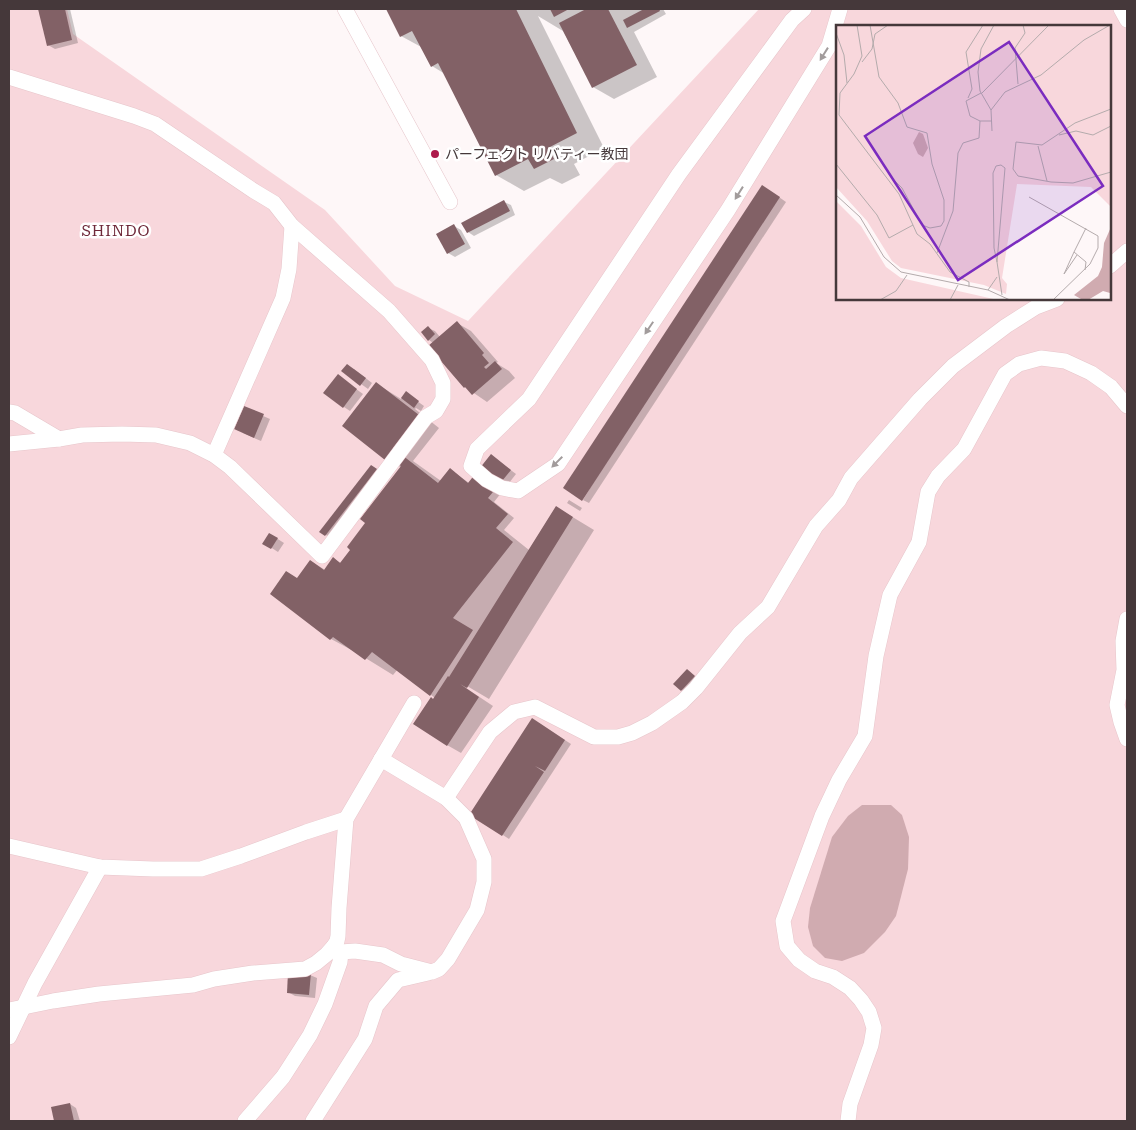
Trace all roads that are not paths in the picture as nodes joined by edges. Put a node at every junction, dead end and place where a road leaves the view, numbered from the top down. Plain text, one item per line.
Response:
1 (345, 9) edge
2 (804, 9) edge
3 (840, 9) edge
4 (1121, 9) edge
5 (1127, 20) edge
6 (9, 77) edge
7 (450, 202) dead end
8 (292, 226) junction
9 (1127, 251) edge
10 (1111, 265) edge
11 (1054, 300) edge
12 (1127, 406) edge
13 (9, 412) edge
14 (59, 439) junction
15 (9, 444) edge
16 (214, 455) junction
17 (1127, 619) edge
18 (414, 703) dead end
19 (1127, 739) edge
20 (381, 759) junction
21 (446, 798) junction
22 (346, 819) junction
23 (9, 846) edge
24 (100, 867) junction
25 (337, 949) junction
26 (432, 972) junction
27 (24, 1006) junction
28 (9, 1010) edge
29 (9, 1037) edge
30 (245, 1121) edge
31 (313, 1121) edge
32 (848, 1121) edge

1 - 7 lane
3 -> 2 lane
4 - 5 lane
6 - 8 lane
8 - 16 lane
8 - 16 lane
9 - 10 lane
11 - 21 lane
12 - 32 lane
13 - 14 lane
14 - 15 lane
14 - 16 lane
17 - 19 lane
18 - 20 lane
20 - 21 lane
20 - 22 lane
21 - 26 lane
22 - 24 lane
22 - 25 lane
23 - 24 lane
24 - 27 lane
25 - 26 lane
25 - 27 lane
25 - 30 lane
26 - 31 lane
27 - 28 lane
27 - 29 lane

